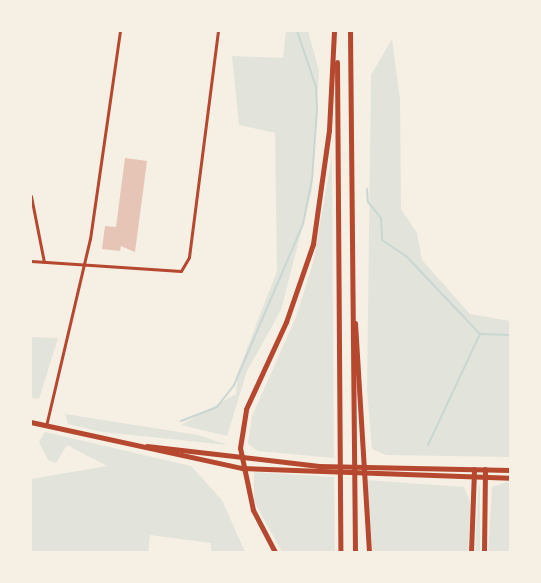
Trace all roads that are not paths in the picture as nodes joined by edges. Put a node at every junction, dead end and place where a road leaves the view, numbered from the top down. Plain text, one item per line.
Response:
1 (120, 31) edge
2 (218, 31) edge
3 (335, 31) edge
4 (350, 31) edge
5 (510, 175) edge
6 (31, 196) edge
7 (351, 208) junction
8 (510, 214) edge
9 (31, 261) edge
10 (44, 262) junction
11 (84, 266) junction
12 (31, 422) edge
13 (46, 426) junction
14 (122, 442) junction
15 (241, 458) junction
16 (242, 468) junction
17 (474, 468) junction
18 (485, 469) junction
19 (510, 470) edge
20 (475, 478) junction
21 (485, 478) junction
22 (510, 478) edge
23 (275, 552) edge
24 (340, 552) edge
25 (355, 552) edge
26 (369, 552) edge
27 (471, 552) edge
28 (484, 552) edge

1 - 11 street
2 - 11 street
3 - 15 highway
3 - 24 highway
4 - 7 highway
5 - 8 street
6 - 10 street
7 - 25 highway
7 - 26 highway
9 - 10 street
10 - 11 street
11 - 13 street
12 - 13 main road
13 - 14 main road
14 - 15 main road
14 - 16 main road
15 - 16 highway
15 - 17 main road
16 - 20 main road
16 - 23 highway
17 - 18 main road
17 - 20 highway
18 - 19 main road
18 - 21 highway
20 - 21 main road
20 - 27 highway
21 - 22 main road
21 - 28 highway

